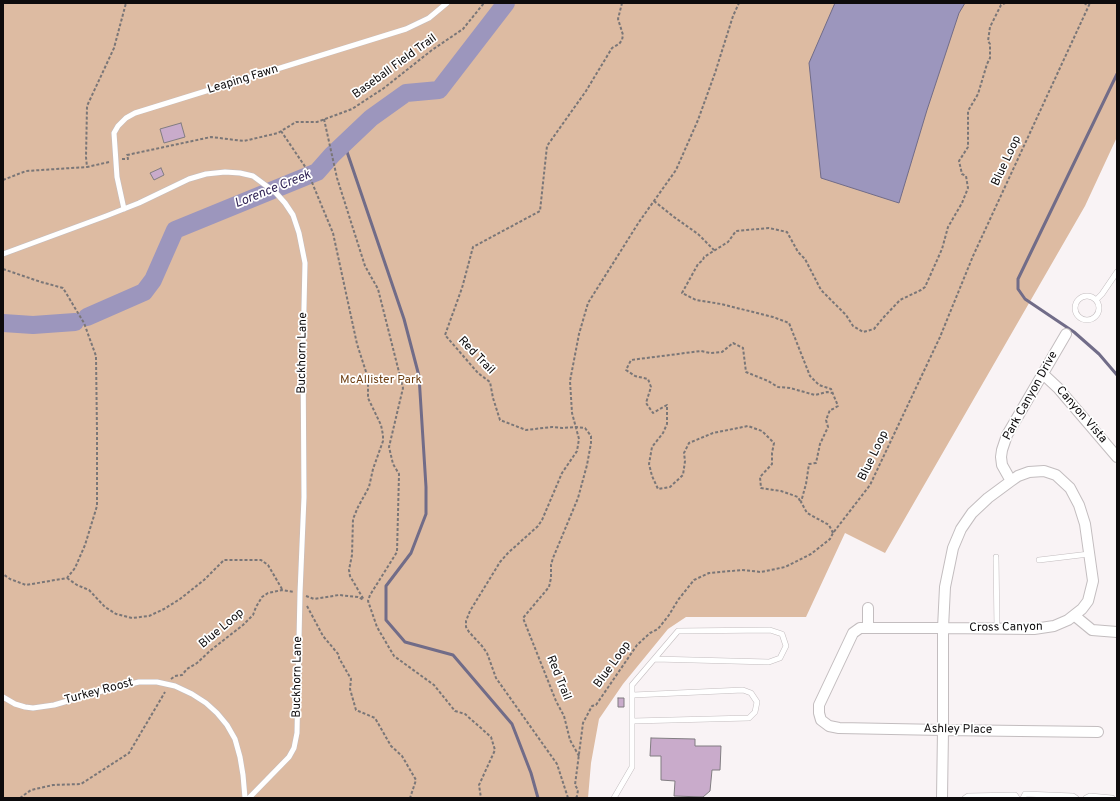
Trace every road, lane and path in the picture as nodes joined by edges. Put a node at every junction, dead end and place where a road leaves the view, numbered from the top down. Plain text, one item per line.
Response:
1 (126, 3) edge
2 (447, 3) edge
3 (484, 3) edge
4 (622, 3) edge
5 (739, 3) edge
6 (1005, 3) edge
7 (1084, 3) edge
8 (1090, 3) edge
9 (1089, 6) junction
10 (324, 119) junction
11 (281, 131) junction
12 (122, 160) dead end
13 (112, 161) dead end
14 (87, 167) junction
15 (3, 180) edge
16 (654, 201) junction
17 (124, 209) junction
18 (714, 250) junction
19 (3, 254) edge
20 (3, 269) edge
21 (1117, 272) edge
22 (1096, 300) junction
23 (1066, 334) dead end
24 (1043, 374) junction
25 (833, 393) junction
26 (576, 427) junction
27 (1117, 457) edge
28 (1011, 481) junction
29 (801, 502) junction
30 (833, 533) junction
31 (1089, 554) junction
32 (996, 557) dead end
33 (1039, 560) dead end
34 (3, 574) edge
35 (67, 578) junction
36 (282, 590) junction
37 (300, 593) junction
38 (364, 600) junction
39 (368, 601) junction
40 (868, 608) dead end
41 (1075, 616) junction
42 (868, 627) junction
43 (943, 628) junction
44 (996, 629) junction
45 (1117, 632) edge
46 (655, 659) junction
47 (170, 682) dead end
48 (165, 692) dead end
49 (632, 695) junction
50 (3, 697) edge
51 (633, 721) junction
52 (943, 730) junction
53 (1098, 732) dead end
54 (579, 757) junction
55 (20, 798) edge
56 (245, 798) edge
57 (249, 798) edge
58 (410, 798) edge
59 (481, 798) edge
60 (568, 798) edge
61 (576, 798) edge
62 (614, 798) edge
63 (942, 798) edge
64 (965, 798) edge
65 (1017, 798) edge
66 (1023, 798) edge
67 (1076, 798) edge
68 (1086, 798) edge
69 (1112, 798) edge

1 - 14 path
2 - 17 lane, Leaping Fawn
3 - 10 path, Baseball Field Trail
4 - 26 path, Red Trail
5 - 16 path
6 - 18 path
7 - 9 path
8 - 9 path, Blue Loop
9 - 30 path, Blue Loop
10 - 11 path, Baseball Field Trail
10 - 39 path
11 - 12 path, Baseball Field Trail
11 - 38 path
13 - 14 path
14 - 15 path
16 - 18 path
16 - 26 path
17 - 19 lane, Buckhorn Lane
17 - 37 lane, Buckhorn Lane
18 - 25 path
20 - 35 path
21 - 22 lane
22 - 22 lane
23 - 24 street, Park Canyon Drive
24 - 27 street, Canyon Vista
24 - 28 street, Park Canyon Drive
25 - 29 path
25 - 29 path
26 - 54 path, Red Trail
26 - 60 path
28 - 31 street, Cross Canyon
28 - 43 street, Cross Canyon
29 - 30 path
30 - 54 path, Blue Loop
31 - 33 lane
31 - 41 street, Cross Canyon
32 - 44 lane
34 - 35 path
35 - 36 path
36 - 37 path, Blue Loop
36 - 47 path, Blue Loop
37 - 38 path, Blue Loop
37 - 57 lane, Buckhorn Lane
37 - 58 path
38 - 39 path, Blue Loop
39 - 59 path
40 - 42 street
41 - 44 street, Cross Canyon
41 - 45 street
42 - 43 street
42 - 52 street, Ashley Place
43 - 44 street, Cross Canyon
43 - 52 street, Cross Canyon
46 - 46 lane
46 - 49 lane
48 - 55 path
49 - 51 lane
49 - 51 lane
50 - 56 lane, Turkey Roost
51 - 62 lane
52 - 53 street, Ashley Place
52 - 63 street, Cross Canyon
54 - 61 path, Blue Loop
64 - 65 lane
66 - 67 lane
68 - 69 lane

